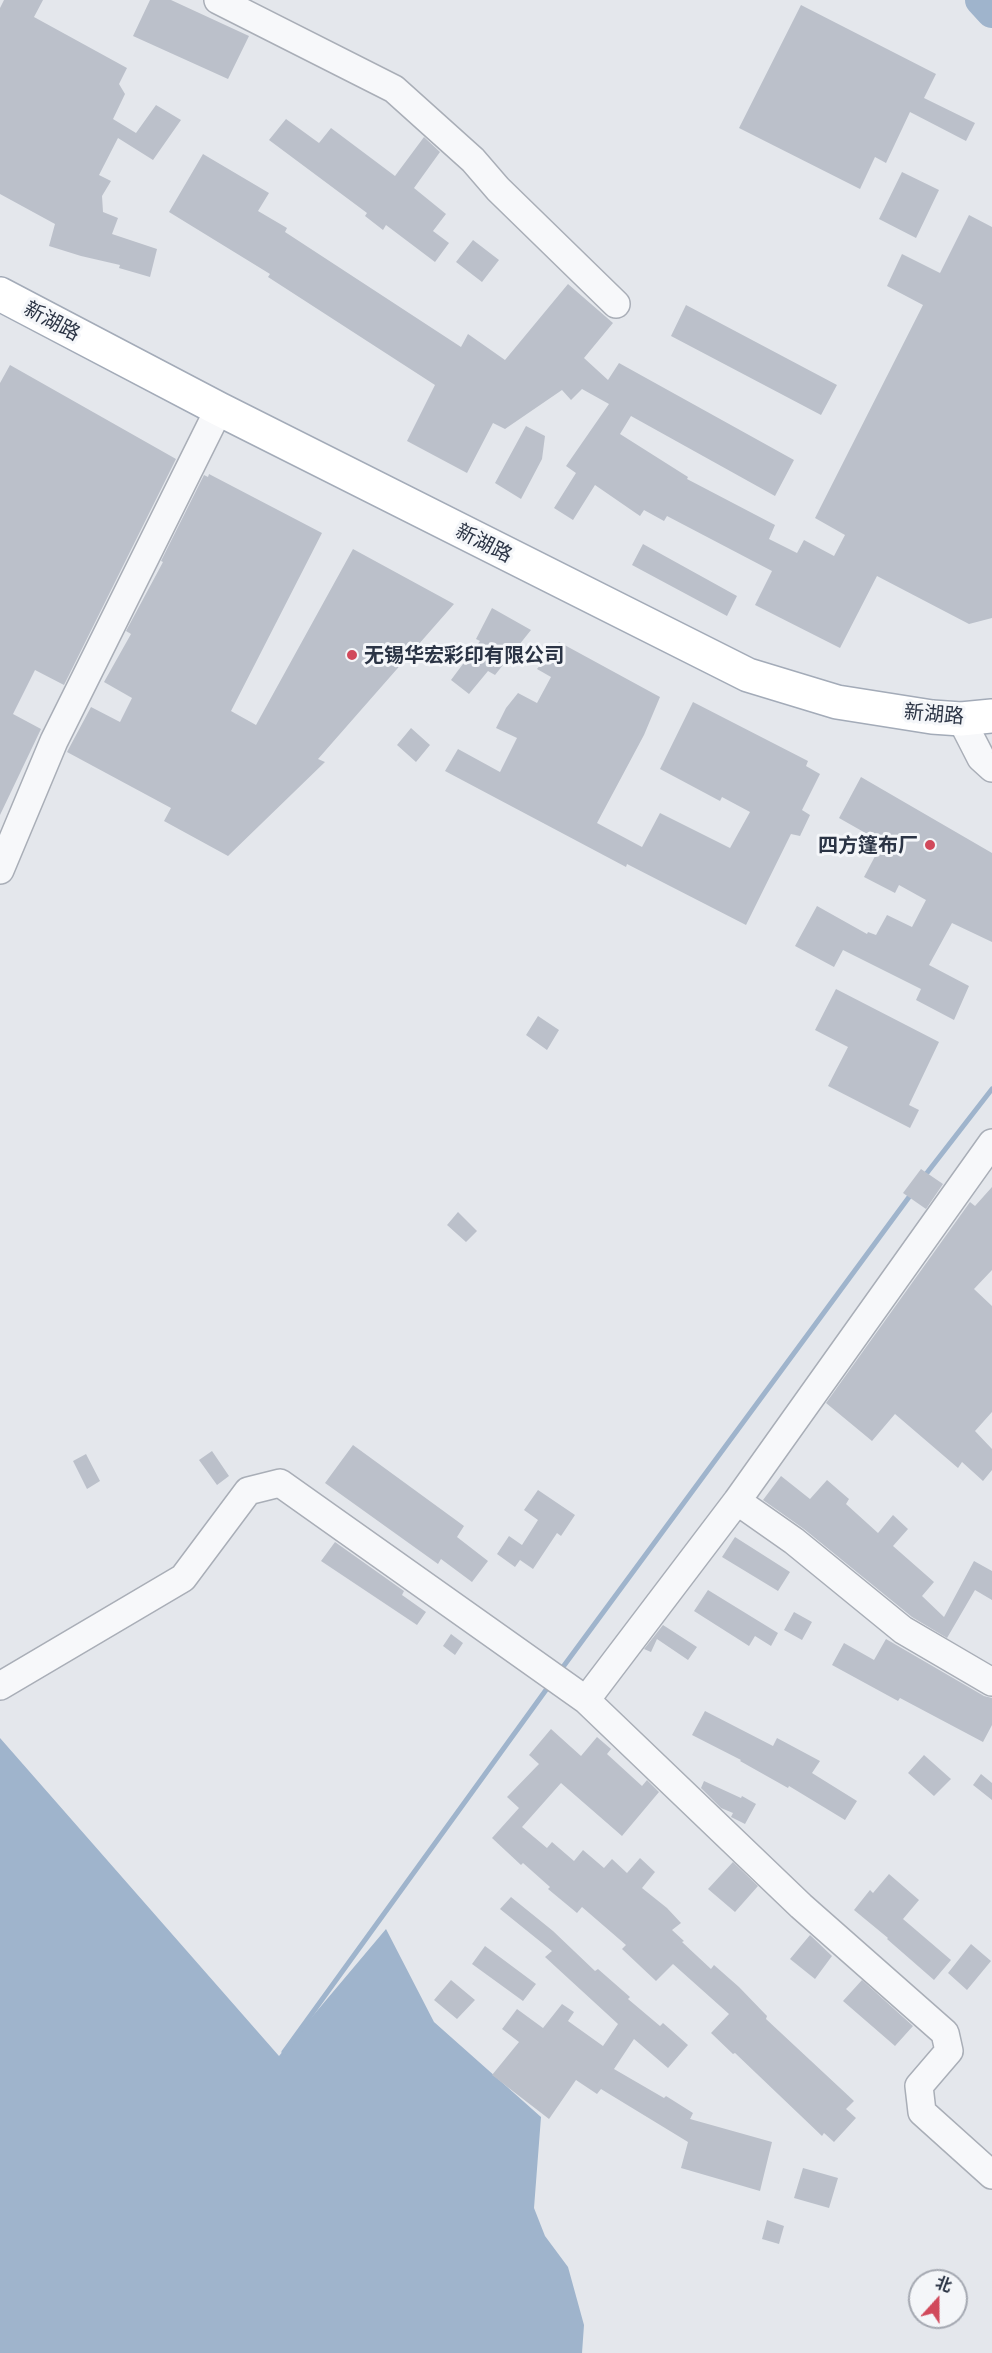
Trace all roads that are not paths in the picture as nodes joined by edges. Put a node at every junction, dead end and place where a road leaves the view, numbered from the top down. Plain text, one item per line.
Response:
1 (218, 0) edge
2 (0, 294) edge
3 (616, 304) dead end
4 (219, 409) junction
5 (976, 718) edge
6 (992, 768) edge
7 (0, 870) edge
8 (992, 1143) edge
9 (737, 1501) junction
10 (992, 1683) edge
11 (0, 1686) edge
12 (582, 1697) junction
13 (992, 2175) edge

1 - 3 street
2 - 4 main road, 新湖路
4 - 5 main road, 新湖路
4 - 7 street
5 - 6 street
8 - 9 street
9 - 10 street
9 - 12 street
11 - 12 street
12 - 13 street

